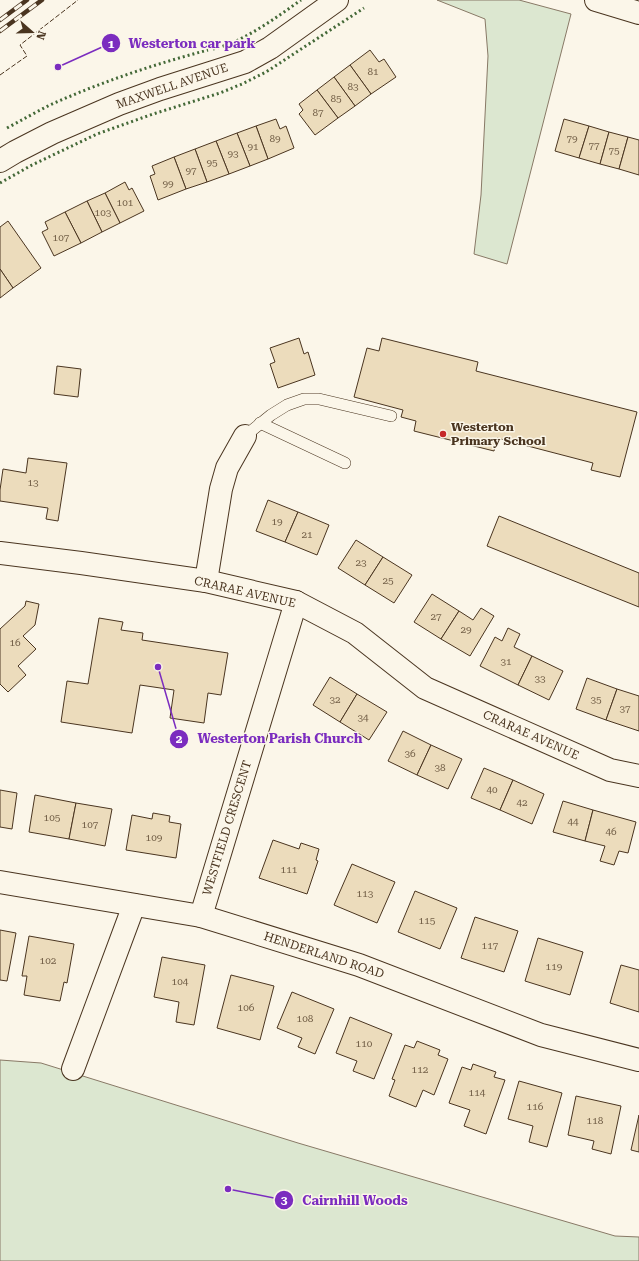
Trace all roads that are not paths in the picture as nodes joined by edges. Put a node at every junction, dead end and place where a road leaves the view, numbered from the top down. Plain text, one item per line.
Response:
1 (338, 0) edge
2 (596, 0) edge
3 (639, 13) edge
4 (0, 160) edge
5 (391, 416) dead end
6 (252, 429) junction
7 (345, 463) dead end
8 (0, 553) edge
9 (206, 581) junction
10 (296, 602) junction
11 (639, 776) edge
12 (0, 882) edge
13 (134, 904) junction
14 (201, 916) junction
15 (639, 1060) edge
16 (73, 1070) dead end

1 - 4 street, MAXWELL AVENUE
2 - 3 street
5 - 6 lane
6 - 7 lane
6 - 9 street
8 - 9 street, CRARAE AVENUE
9 - 10 street, CRARAE AVENUE
10 - 11 street, CRARAE AVENUE
10 - 14 street, WESTFIELD CRESCENT
12 - 13 street, HENDERLAND ROAD
13 - 14 street, HENDERLAND ROAD
13 - 16 street
14 - 15 street, HENDERLAND ROAD

